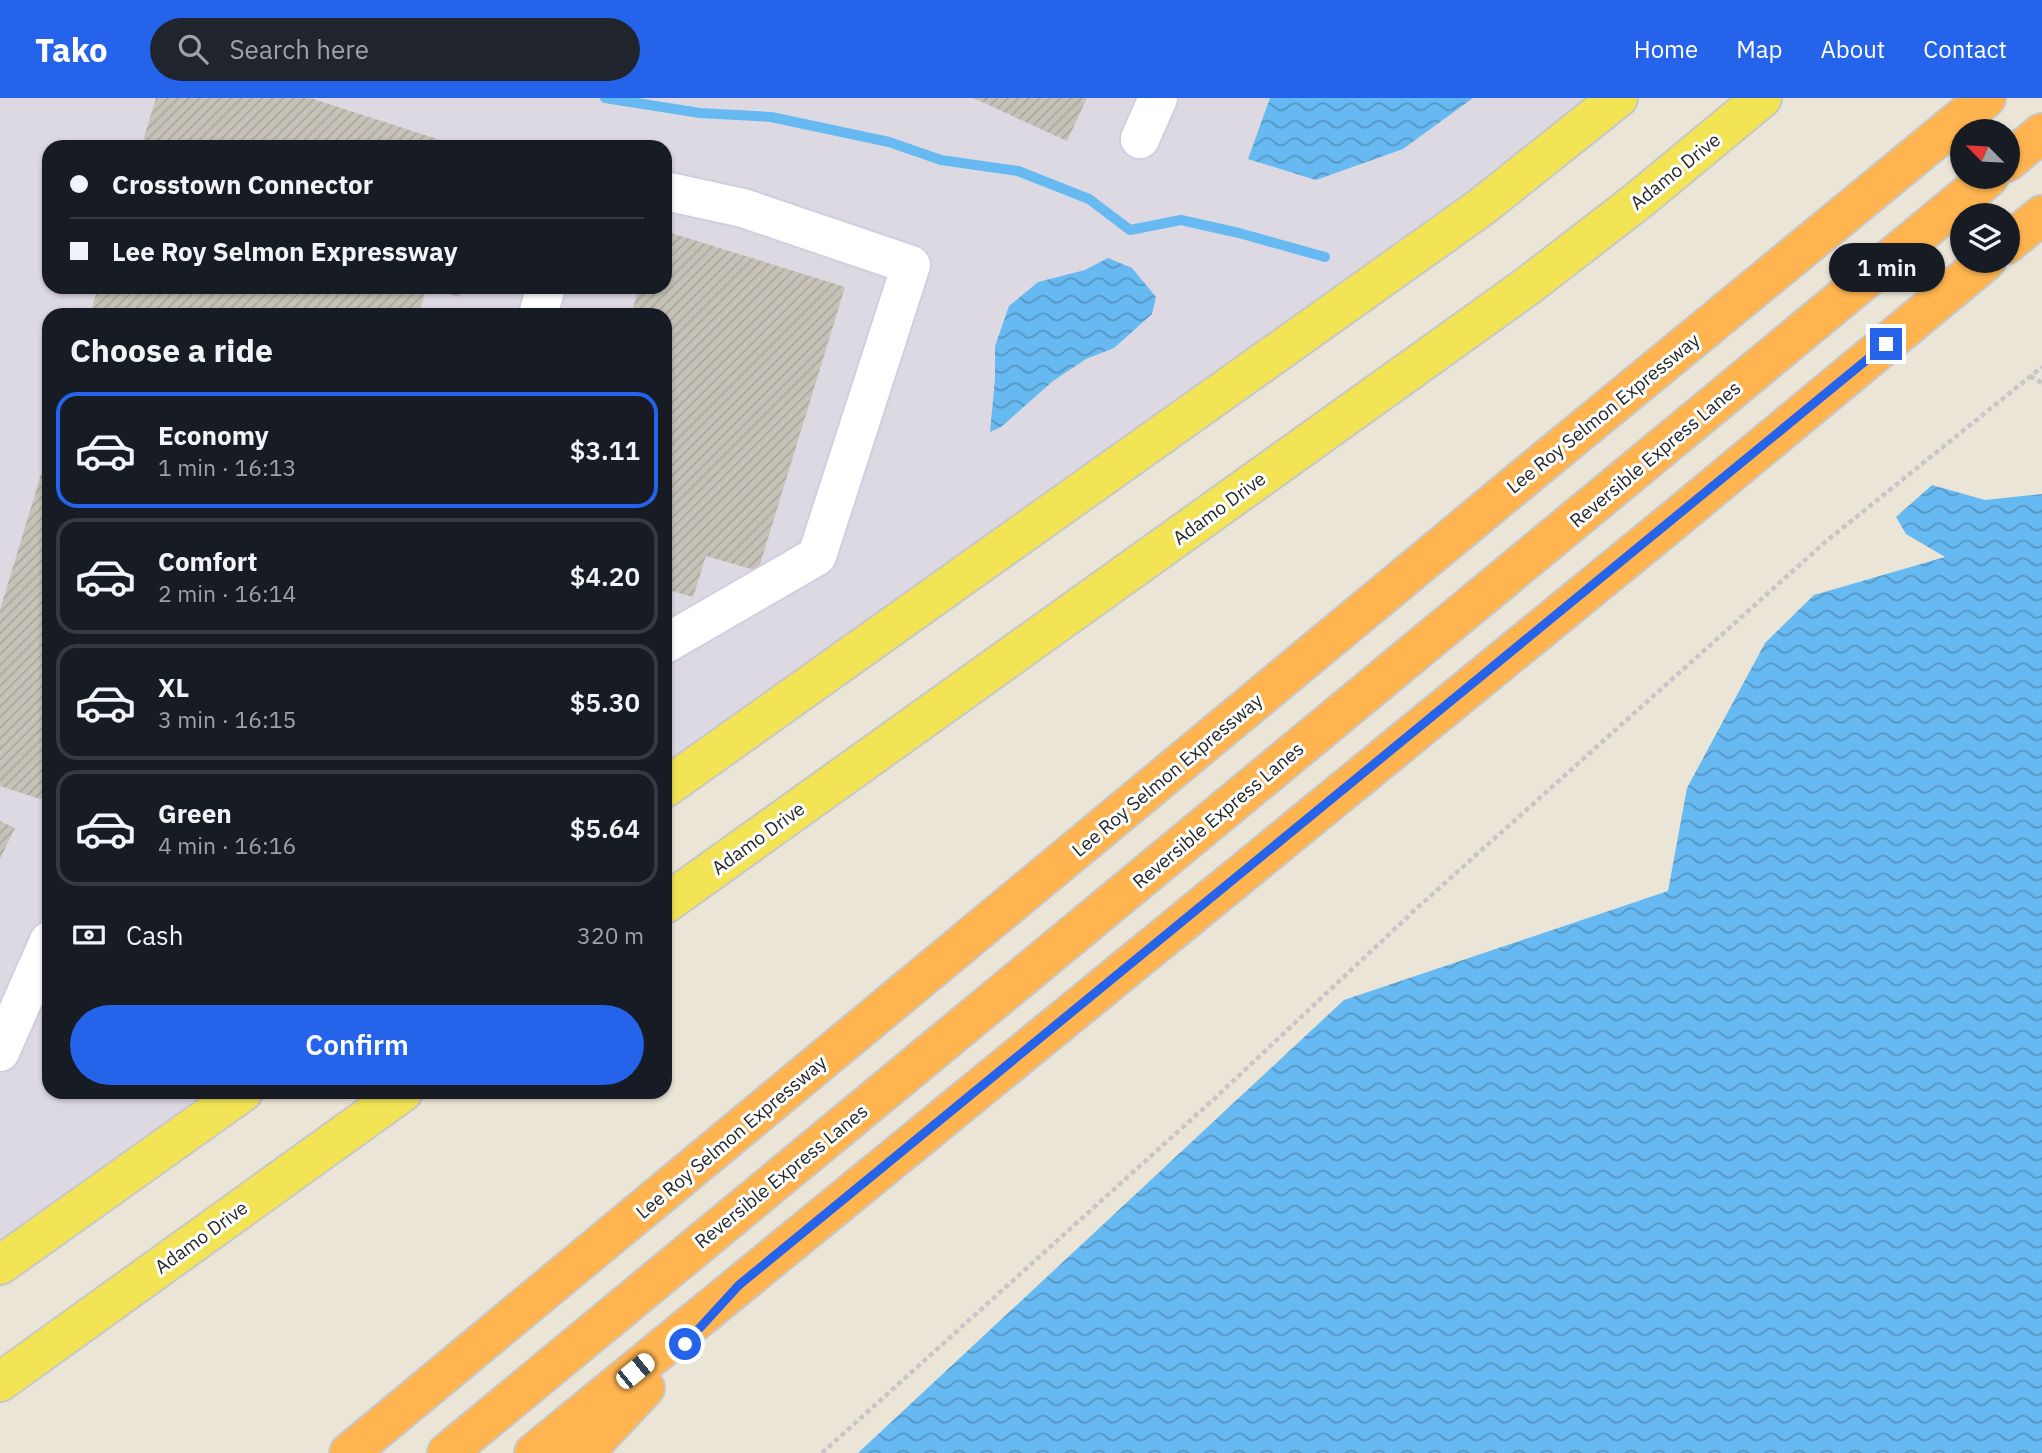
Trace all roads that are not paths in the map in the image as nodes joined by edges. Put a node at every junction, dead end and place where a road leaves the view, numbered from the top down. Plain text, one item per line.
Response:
1 (1158, 98) edge
2 (1762, 98) edge
3 (1986, 98) edge
4 (1600, 104) edge
5 (2042, 133) edge
6 (1140, 139) dead end
7 (2020, 151) edge
8 (1974, 189) edge
9 (672, 193) edge
10 (2042, 215) edge
11 (2020, 233) edge
12 (1972, 273) edge
13 (672, 640) edge
14 (672, 783) edge
15 (672, 899) edge
16 (42, 957) edge
17 (0, 1052) edge
18 (233, 1099) edge
19 (382, 1099) edge
20 (0, 1265) edge
21 (739, 1285) junction
22 (0, 1382) edge
23 (349, 1453) edge
24 (447, 1453) edge
25 (534, 1453) edge
26 (584, 1453) edge

1 - 6 lane
2 - 15 main road, Adamo Drive
3 - 23 highway, Lee Roy Selmon Expressway
4 - 14 main road
5 - 7 highway
8 - 24 highway, Reversible Express Lanes
9 - 13 lane
10 - 11 highway
12 - 21 highway
16 - 17 lane
18 - 20 main road
19 - 22 main road, Adamo Drive
21 - 25 highway
21 - 26 highway

